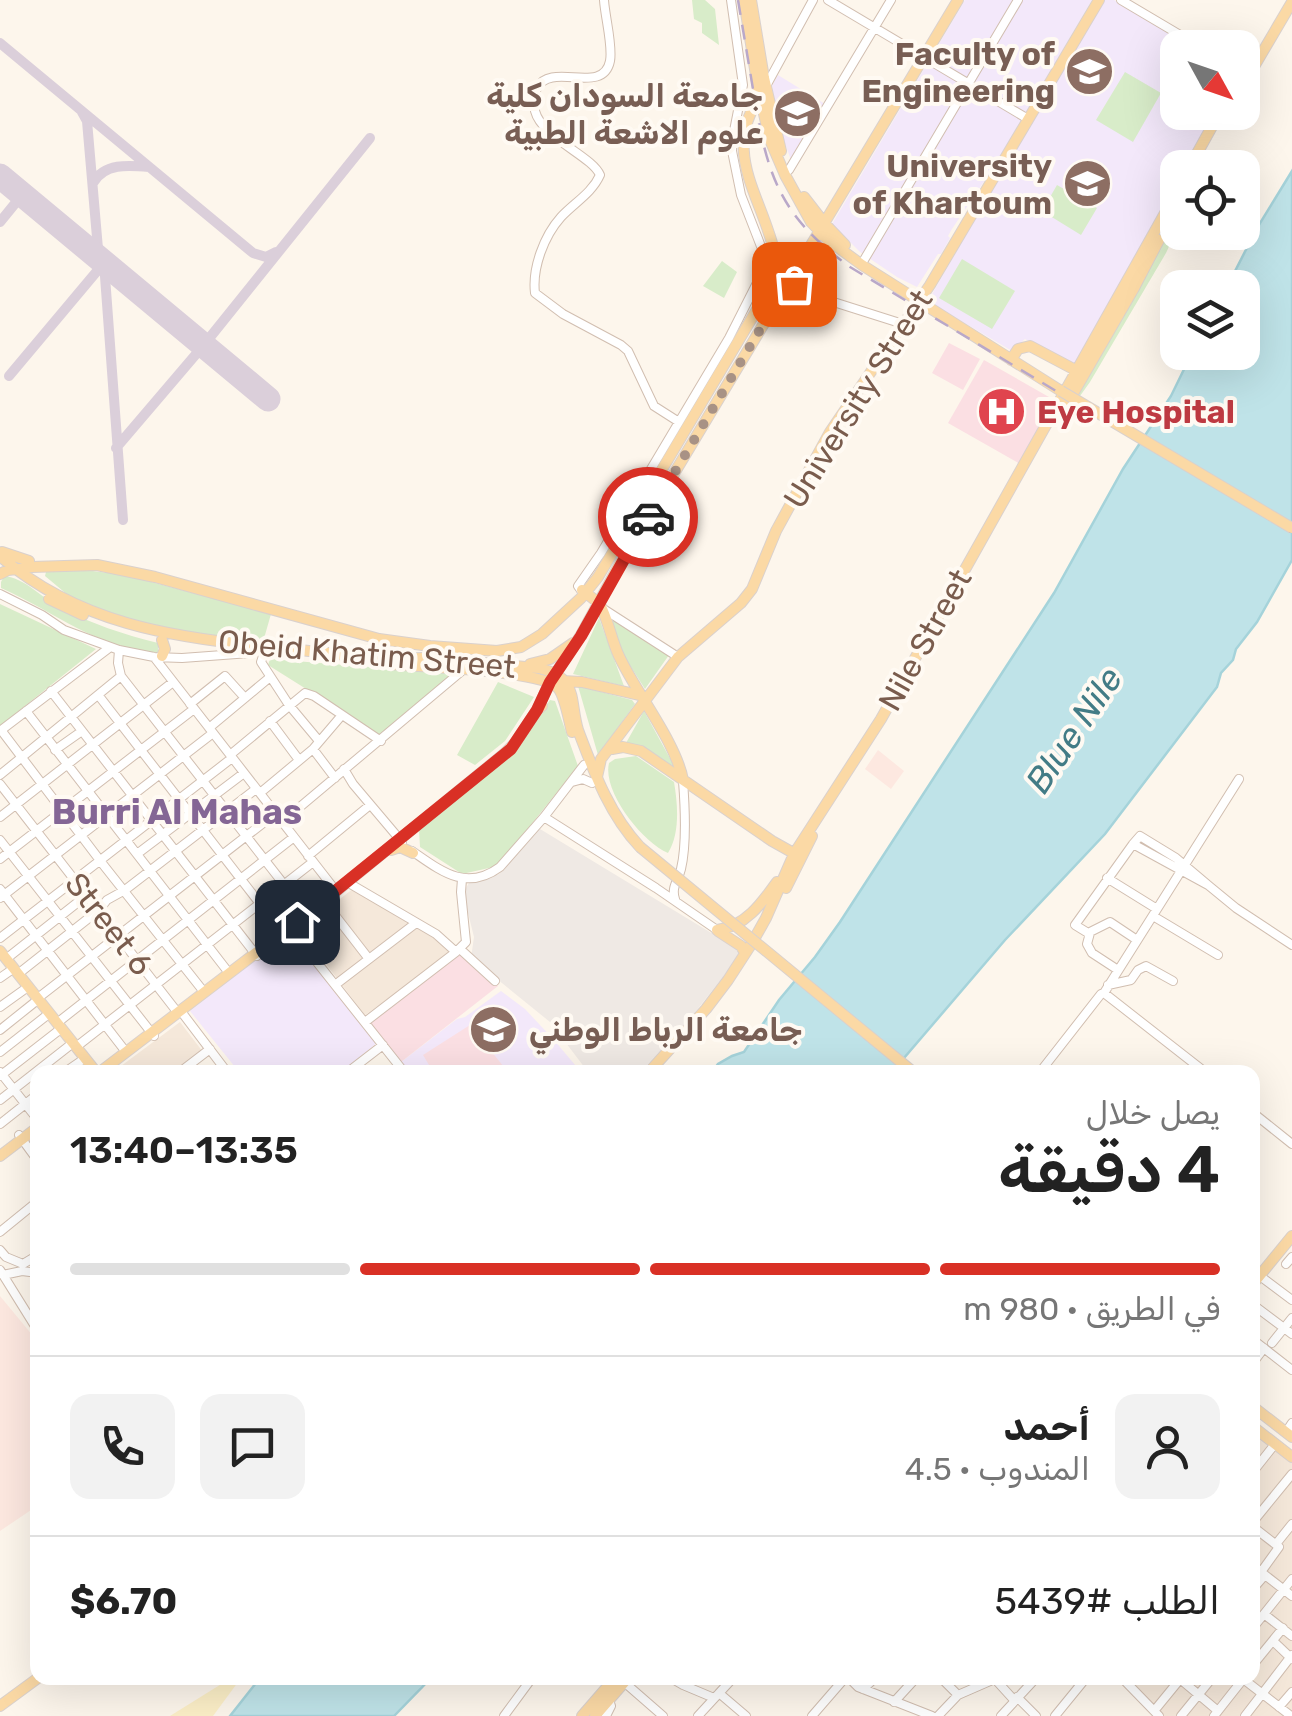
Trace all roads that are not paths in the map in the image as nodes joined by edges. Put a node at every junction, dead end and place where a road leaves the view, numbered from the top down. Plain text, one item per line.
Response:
1 (604, 0) edge
2 (730, 0) edge
3 (747, 0) edge
4 (814, 0) edge
5 (828, 0) edge
6 (891, 0) edge
7 (958, 0) edge
8 (1018, 0) edge
9 (1099, 0) edge
10 (1121, 0) edge
11 (1289, 1) edge
12 (874, 28) junction
13 (1172, 30) edge
14 (1260, 47) edge
15 (925, 56) junction
16 (969, 84) junction
17 (758, 88) junction
18 (1028, 119) junction
19 (789, 170) junction
20 (1160, 224) edge
21 (822, 233) junction
22 (1160, 238) edge
23 (864, 260) junction
24 (794, 274) junction
25 (930, 285) junction
26 (802, 292) junction
27 (779, 298) junction
28 (920, 300) junction
29 (932, 306) junction
30 (903, 324) junction
31 (725, 355) junction
32 (1011, 358) junction
33 (1080, 373) junction
34 (681, 423) junction
35 (1292, 526) edge
36 (4, 564) edge
37 (45, 566) junction
38 (40, 586) junction
39 (582, 590) junction
40 (0, 594) edge
41 (600, 606) junction
42 (278, 608) junction
43 (581, 636) junction
44 (379, 639) junction
45 (162, 640) junction
46 (109, 648) junction
47 (120, 650) junction
48 (250, 653) junction
49 (264, 654) junction
50 (158, 657) junction
51 (678, 657) junction
52 (182, 658) junction
53 (393, 658) junction
54 (510, 666) junction
55 (463, 670) junction
56 (122, 676) junction
57 (171, 677) junction
58 (270, 678) junction
59 (557, 681) junction
60 (51, 692) junction
61 (99, 696) junction
62 (245, 698) junction
63 (642, 699) junction
64 (144, 705) junction
65 (289, 705) junction
66 (192, 706) junction
67 (26, 711) junction
68 (342, 715) junction
69 (72, 717) junction
70 (270, 721) junction
71 (119, 724) junction
72 (0, 730) edge
73 (82, 730) junction
74 (165, 731) junction
75 (211, 731) junction
76 (46, 738) junction
77 (381, 741) junction
78 (92, 744) junction
79 (316, 745) junction
80 (56, 750) junction
81 (140, 750) junction
82 (607, 752) junction
83 (184, 756) junction
84 (231, 756) junction
85 (22, 757) junction
86 (299, 760) junction
87 (67, 765) junction
88 (584, 765) junction
89 (344, 769) junction
90 (114, 772) junction
91 (244, 773) junction
92 (0, 775) edge
93 (160, 775) junction
94 (335, 778) junction
95 (1239, 778) dead end
96 (594, 780) junction
97 (203, 781) junction
98 (684, 781) junction
99 (572, 782) junction
100 (0, 784) edge
101 (42, 784) junction
102 (258, 791) junction
103 (88, 792) junction
104 (133, 796) junction
105 (214, 796) junction
106 (178, 800) junction
107 (16, 804) junction
108 (370, 805) junction
109 (63, 811) junction
110 (226, 811) junction
111 (190, 814) junction
112 (276, 814) junction
113 (0, 816) edge
114 (107, 816) junction
115 (544, 817) junction
116 (152, 821) junction
117 (282, 822) junction
118 (415, 827) junction
119 (202, 830) junction
120 (36, 831) junction
121 (163, 834) junction
122 (82, 835) junction
123 (246, 836) junction
124 (294, 838) junction
125 (0, 840) edge
126 (400, 840) junction
127 (127, 841) junction
128 (638, 849) junction
129 (175, 851) junction
130 (10, 852) junction
131 (413, 853) junction
132 (137, 854) junction
133 (382, 854) junction
134 (797, 855) junction
135 (55, 856) junction
136 (222, 856) junction
137 (0, 859) edge
138 (311, 859) junction
139 (101, 860) junction
140 (265, 861) junction
141 (1184, 867) junction
142 (786, 869) junction
143 (150, 871) junction
144 (30, 876) junction
145 (194, 876) junction
146 (1107, 878) junction
147 (241, 879) junction
148 (462, 879) junction
149 (75, 880) junction
150 (284, 886) junction
151 (342, 886) junction
152 (125, 890) junction
153 (1, 894) edge
154 (87, 895) junction
155 (168, 896) junction
156 (48, 901) junction
157 (214, 901) junction
158 (324, 901) junction
159 (677, 902) junction
160 (260, 904) junction
161 (99, 910) junction
162 (1155, 912) junction
163 (60, 916) junction
164 (144, 916) junction
165 (24, 920) junction
166 (188, 920) junction
167 (416, 922) junction
168 (232, 925) junction
169 (292, 927) junction
170 (718, 930) junction
171 (72, 932) junction
172 (1090, 932) junction
173 (35, 934) junction
174 (118, 935) junction
175 (0, 938) edge
176 (163, 939) junction
177 (1138, 940) junction
178 (208, 945) junction
179 (1292, 945) edge
180 (48, 950) junction
181 (458, 950) junction
182 (745, 953) junction
183 (256, 955) junction
184 (92, 956) junction
185 (1218, 956) dead end
186 (370, 958) junction
187 (137, 960) junction
188 (182, 964) junction
189 (6, 965) edge
190 (1118, 970) junction
191 (229, 973) junction
192 (67, 975) junction
193 (110, 980) junction
194 (495, 981) dead end
195 (1173, 981) dead end
196 (156, 984) junction
197 (335, 985) junction
198 (1106, 989) junction
199 (25, 990) junction
200 (204, 992) junction
201 (36, 1000) junction
202 (86, 1000) junction
203 (130, 1005) junction
204 (0, 1007) edge
205 (180, 1013) junction
206 (46, 1016) junction
207 (365, 1022) junction
208 (105, 1024) junction
209 (58, 1027) junction
210 (0, 1030) edge
211 (153, 1035) junction
212 (383, 1045) junction
213 (73, 1046) junction
214 (210, 1050) junction
215 (0, 1052) edge
216 (126, 1052) junction
217 (81, 1060) junction
218 (48, 1065) edge
219 (74, 1065) edge
220 (88, 1065) edge
221 (91, 1065) edge
222 (108, 1065) edge
223 (108, 1065) edge
224 (190, 1065) edge
225 (222, 1065) edge
226 (357, 1065) edge
227 (399, 1065) edge
228 (655, 1065) edge
229 (664, 1065) edge
230 (898, 1065) edge
231 (904, 1065) edge
232 (1045, 1065) edge
233 (1197, 1065) edge
234 (1, 1074) edge
235 (30, 1078) edge
236 (14, 1090) junction
237 (0, 1100) edge
238 (30, 1100) edge
239 (25, 1103) junction
240 (30, 1110) edge
241 (1260, 1118) edge
242 (0, 1124) edge
243 (30, 1129) edge
244 (19, 1138) junction
245 (1292, 1144) edge
246 (30, 1152) edge
247 (0, 1153) edge
248 (30, 1207) edge
249 (1292, 1226) edge
250 (0, 1233) edge
251 (1292, 1236) edge
252 (0, 1248) edge
253 (30, 1260) edge
254 (1260, 1268) edge
255 (1260, 1270) edge
256 (2, 1272) edge
257 (30, 1272) edge
258 (1260, 1280) edge
259 (1292, 1300) edge
260 (1260, 1310) edge
261 (30, 1311) edge
262 (1292, 1318) edge
263 (1288, 1331) edge
264 (1260, 1342) edge
265 (1268, 1346) junction
266 (1260, 1355) edge
267 (1292, 1370) edge
268 (1260, 1421) edge
269 (1260, 1426) edge
270 (1291, 1441) edge
271 (1275, 1444) junction
272 (1260, 1463) edge
273 (1292, 1474) edge
274 (1282, 1486) junction
275 (1292, 1494) edge
276 (1260, 1514) edge
277 (1292, 1524) edge
278 (1260, 1531) edge
279 (1276, 1544) junction
280 (1260, 1571) edge
281 (1263, 1573) junction
282 (1260, 1578) edge
283 (1292, 1579) edge
284 (1288, 1593) edge
285 (1264, 1614) junction
286 (1260, 1619) edge
287 (1283, 1628) junction
288 (1292, 1636) edge
289 (1273, 1641) junction
290 (1260, 1656) edge
291 (1291, 1657) edge
292 (30, 1679) edge
293 (30, 1681) edge
294 (527, 1685) edge
295 (616, 1685) edge
296 (618, 1685) edge
297 (629, 1685) edge
298 (682, 1685) edge
299 (727, 1685) edge
300 (842, 1685) edge
301 (858, 1685) edge
302 (867, 1685) edge
303 (912, 1685) edge
304 (948, 1685) edge
305 (981, 1685) edge
306 (1003, 1685) edge
307 (1029, 1685) edge
308 (1083, 1685) edge
309 (1129, 1685) edge
310 (1176, 1685) edge
311 (1188, 1685) edge
312 (1206, 1685) edge
313 (1238, 1685) edge
314 (1251, 1685) edge
315 (863, 1689) junction
316 (1292, 1692) edge
317 (1262, 1694) junction
318 (1198, 1695) junction
319 (717, 1696) junction
320 (958, 1696) junction
321 (0, 1698) edge
322 (1016, 1699) junction
323 (609, 1700) junction
324 (0, 1706) edge
325 (898, 1707) edge
326 (1280, 1707) junction
327 (1156, 1713) edge
328 (1216, 1713) edge
329 (815, 1715) edge
330 (504, 1716) edge
331 (582, 1716) edge
332 (595, 1716) edge
333 (606, 1716) edge
334 (663, 1716) edge
335 (698, 1716) edge
336 (746, 1716) edge
337 (935, 1716) edge
338 (1002, 1716) edge
339 (1036, 1716) edge
340 (1058, 1716) edge
341 (1181, 1716) edge
342 (1246, 1716) edge
343 (1291, 1716) edge

1 - 34 street
2 - 17 street
3 - 17 main road
4 - 17 street
5 - 12 street
6 - 12 street
7 - 15 main road
8 - 16 street
9 - 18 main road, University Street
10 - 13 street
11 - 14 main road
12 - 15 street
12 - 19 street
15 - 16 street
15 - 21 main road
16 - 18 street
16 - 23 street
17 - 19 main road
17 - 21 main road
17 - 31 main road
18 - 25 main road, University Street
19 - 21 main road
20 - 33 main road, Nile Street
21 - 23 main road
21 - 24 main road
21 - 28 main road
22 - 33 main road, Nile Street
23 - 28 main road
24 - 26 street
24 - 27 main road
25 - 28 main road, University Street
25 - 29 main road
26 - 27 street
26 - 30 street
27 - 41 main road
28 - 29 main road
28 - 30 main road, University Street
28 - 32 main road
29 - 32 main road
30 - 51 main road, University Street
31 - 34 main road
31 - 39 main road
32 - 33 main road
32 - 35 main road, bridge
33 - 134 main road, Nile Street
34 - 39 main road
36 - 37 main road
36 - 38 main road, Obeid Khatim Street
36 - 42 main road
36 - 45 main road, Obeid Khatim Street
37 - 38 main road
37 - 42 main road
38 - 53 main road, Obeid Khatim Street
39 - 41 main road
39 - 42 main road
39 - 44 main road
40 - 46 street
41 - 43 main road
41 - 51 street
41 - 63 main road
42 - 44 main road
43 - 54 main road
43 - 59 main road
44 - 53 main road
45 - 48 main road, Obeid Khatim Street
45 - 50 main road
46 - 47 street
46 - 60 street
47 - 50 street
47 - 56 street
48 - 49 main road, Obeid Khatim Street
48 - 52 street
49 - 55 main road, Obeid Khatim Street
49 - 58 street
50 - 52 street
50 - 57 street
51 - 63 main road, University Street
52 - 57 street
53 - 54 main road, Obeid Khatim Street
54 - 59 main road, Obeid Khatim Street
55 - 59 main road, Obeid Khatim Street
55 - 77 street
56 - 61 street
56 - 64 street
57 - 64 street
57 - 66 street
58 - 62 street
58 - 65 street
59 - 63 main road
59 - 88 main road, Obeid Khatim Street
59 - 96 main road, Obeid Khatim Street
59 - 118 main road
60 - 67 street
60 - 69 street
61 - 69 street
61 - 71 street
62 - 66 street
62 - 75 street
63 - 82 main road, University Street
63 - 98 main road
64 - 71 street
64 - 74 street
65 - 68 street
65 - 70 street
65 - 79 street
66 - 74 street
66 - 75 street
67 - 72 street
67 - 76 street
68 - 77 street
68 - 79 street
69 - 73 street
69 - 76 street
70 - 84 street
70 - 86 street
71 - 78 street
71 - 81 street
72 - 85 street
73 - 78 street
73 - 80 street
74 - 81 street
74 - 83 street
75 - 83 street
75 - 84 street
76 - 80 street
76 - 85 street
77 - 89 street
78 - 87 street
78 - 90 street
79 - 86 street
79 - 94 street
80 - 87 street
81 - 90 street
81 - 93 street
82 - 96 main road, University Street
82 - 98 main road
83 - 93 street
83 - 97 street
84 - 91 street
84 - 97 street
85 - 92 street
85 - 101 street
86 - 102 street
87 - 101 street
87 - 103 street
88 - 96 main road, Obeid Khatim Street
88 - 99 street
89 - 94 street
89 - 108 street
90 - 103 street
90 - 104 street
91 - 102 street
91 - 105 street
93 - 104 street
93 - 106 street
94 - 117 street
95 - 141 street
96 - 99 street
96 - 128 main road, Obeid Khatim Street
97 - 105 street
97 - 106 street
98 - 134 main road
98 - 159 street
99 - 115 street
100 - 107 street, Street 6
101 - 107 street
101 - 109 street
102 - 110 street
102 - 112 street
103 - 109 street
103 - 114 street
104 - 114 street
104 - 116 street
105 - 110 street
105 - 111 street
106 - 111 street
106 - 116 street
107 - 113 street
107 - 120 street, Street 6
108 - 126 street
108 - 138 street
109 - 120 street
109 - 122 street
110 - 119 street
110 - 123 street
111 - 119 street
111 - 121 street
112 - 117 street
112 - 123 street
114 - 122 street
114 - 127 street
115 - 148 street
115 - 159 street
116 - 121 street
116 - 127 street
117 - 124 street
118 - 126 main road
118 - 131 main road
119 - 129 street
119 - 136 street
120 - 130 street
120 - 135 street, Street 6
121 - 129 street
121 - 132 street
122 - 135 street
122 - 139 street
123 - 136 street
123 - 140 street
124 - 138 street
124 - 140 street
125 - 130 street
126 - 131 street
126 - 133 main road
127 - 132 street
127 - 139 street
128 - 230 main road, bridge
128 - 231 main road, bridge
129 - 143 street
129 - 145 street
130 - 137 street
130 - 144 street
131 - 133 main road
131 - 148 street
132 - 143 street
133 - 151 main road
134 - 142 main road, Nile Street
134 - 229 main road, Nile Street
135 - 144 street
135 - 149 street, Street 6
136 - 145 street
136 - 147 street
138 - 150 street
138 - 151 street
139 - 149 street
139 - 152 street
140 - 147 street
140 - 150 street
141 - 146 street
141 - 162 street
141 - 179 street
142 - 170 main road
142 - 182 main road, Nile Street
143 - 152 street
143 - 155 street
144 - 153 street
144 - 156 street
145 - 155 street
145 - 157 street
146 - 162 street
146 - 172 street
147 - 157 street
147 - 160 street
148 - 181 street
149 - 154 street, Street 6
149 - 156 street
150 - 160 street
150 - 169 street
151 - 158 main road
151 - 167 street
152 - 161 street
152 - 164 street
153 - 165 street
154 - 161 street, Street 6
154 - 163 street
155 - 164 street
155 - 166 street
156 - 163 street
156 - 165 street
157 - 166 street
157 - 168 street
158 - 169 main road
158 - 186 street
159 - 170 street
160 - 168 street
160 - 169 street
161 - 171 street
161 - 174 street, Street 6
162 - 177 street
162 - 185 street
163 - 171 street
163 - 173 street
164 - 174 street
164 - 176 street
165 - 173 street
165 - 175 street
166 - 176 street
166 - 178 street
167 - 181 street
167 - 186 street
168 - 178 street
168 - 183 street
169 - 183 main road
169 - 197 street
170 - 182 main road
171 - 180 street
171 - 184 street
172 - 177 street
172 - 190 street
173 - 180 street
173 - 189 street
174 - 184 street
174 - 187 street, Street 6
176 - 187 street
176 - 188 street
177 - 190 street
178 - 188 street
178 - 191 street
180 - 189 street
180 - 192 street
181 - 194 street
181 - 207 street
182 - 228 main road, Nile Street
183 - 191 main road
183 - 205 main road
184 - 192 street
184 - 193 street
186 - 197 street
187 - 193 street
187 - 196 street, Street 6
188 - 196 street
188 - 200 street
189 - 199 main road
189 - 201 main road
190 - 198 street
191 - 200 main road
192 - 201 street
192 - 202 street
193 - 202 street
193 - 203 street
195 - 198 street
196 - 203 street
196 - 205 street, Street 6
197 - 207 street
198 - 232 street
198 - 233 street
199 - 201 main road
199 - 204 street
200 - 205 main road
201 - 206 main road
201 - 209 main road
201 - 210 street
202 - 208 street
202 - 209 street
203 - 208 street
203 - 211 street
205 - 211 main road
205 - 214 street, Street 6
206 - 209 main road
206 - 215 street
207 - 212 street
208 - 213 street
208 - 216 street
209 - 213 main road
209 - 234 street
211 - 216 main road
211 - 222 main road
212 - 226 street
212 - 227 street
213 - 217 main road
213 - 218 street
213 - 221 main road
214 - 224 street
214 - 225 street, Street 6
216 - 223 main road
217 - 219 street
217 - 220 main road
234 - 236 street
235 - 236 street
236 - 237 street
236 - 239 street
238 - 239 street
239 - 240 street
239 - 242 street
241 - 245 street
243 - 244 main road
244 - 246 street
244 - 247 main road
248 - 250 street
249 - 254 main road
250 - 252 street
251 - 255 main road
252 - 253 street
256 - 257 street
256 - 261 street
258 - 259 street
260 - 263 street
262 - 263 street
263 - 265 street
264 - 265 street
265 - 266 street
265 - 267 street
268 - 270 main road
269 - 271 main road
270 - 271 main road
271 - 272 street
273 - 274 street
274 - 275 street
274 - 276 street
277 - 279 street
278 - 279 street
279 - 281 street
280 - 281 street
281 - 282 street
281 - 284 street
283 - 284 street
284 - 285 street
285 - 286 street
285 - 287 street
287 - 288 street
287 - 289 street
289 - 290 street
289 - 291 street
291 - 317 street
292 - 321 main road
293 - 324 main road
294 - 330 street
295 - 331 main road
296 - 323 main road
297 - 334 street
298 - 319 street
299 - 319 street
300 - 329 street
301 - 315 street
302 - 315 street
303 - 325 street
304 - 320 street
305 - 320 street
306 - 322 street
307 - 322 street
308 - 340 street
309 - 327 street
310 - 327 street
311 - 318 street
312 - 318 street
313 - 328 street
314 - 317 street
315 - 325 street
316 - 326 street
317 - 326 street
317 - 342 street
318 - 328 street
318 - 341 street
319 - 335 street
319 - 336 street
320 - 337 street
322 - 338 street
322 - 339 street
323 - 332 main road
323 - 333 street
325 - 337 street
326 - 343 street

